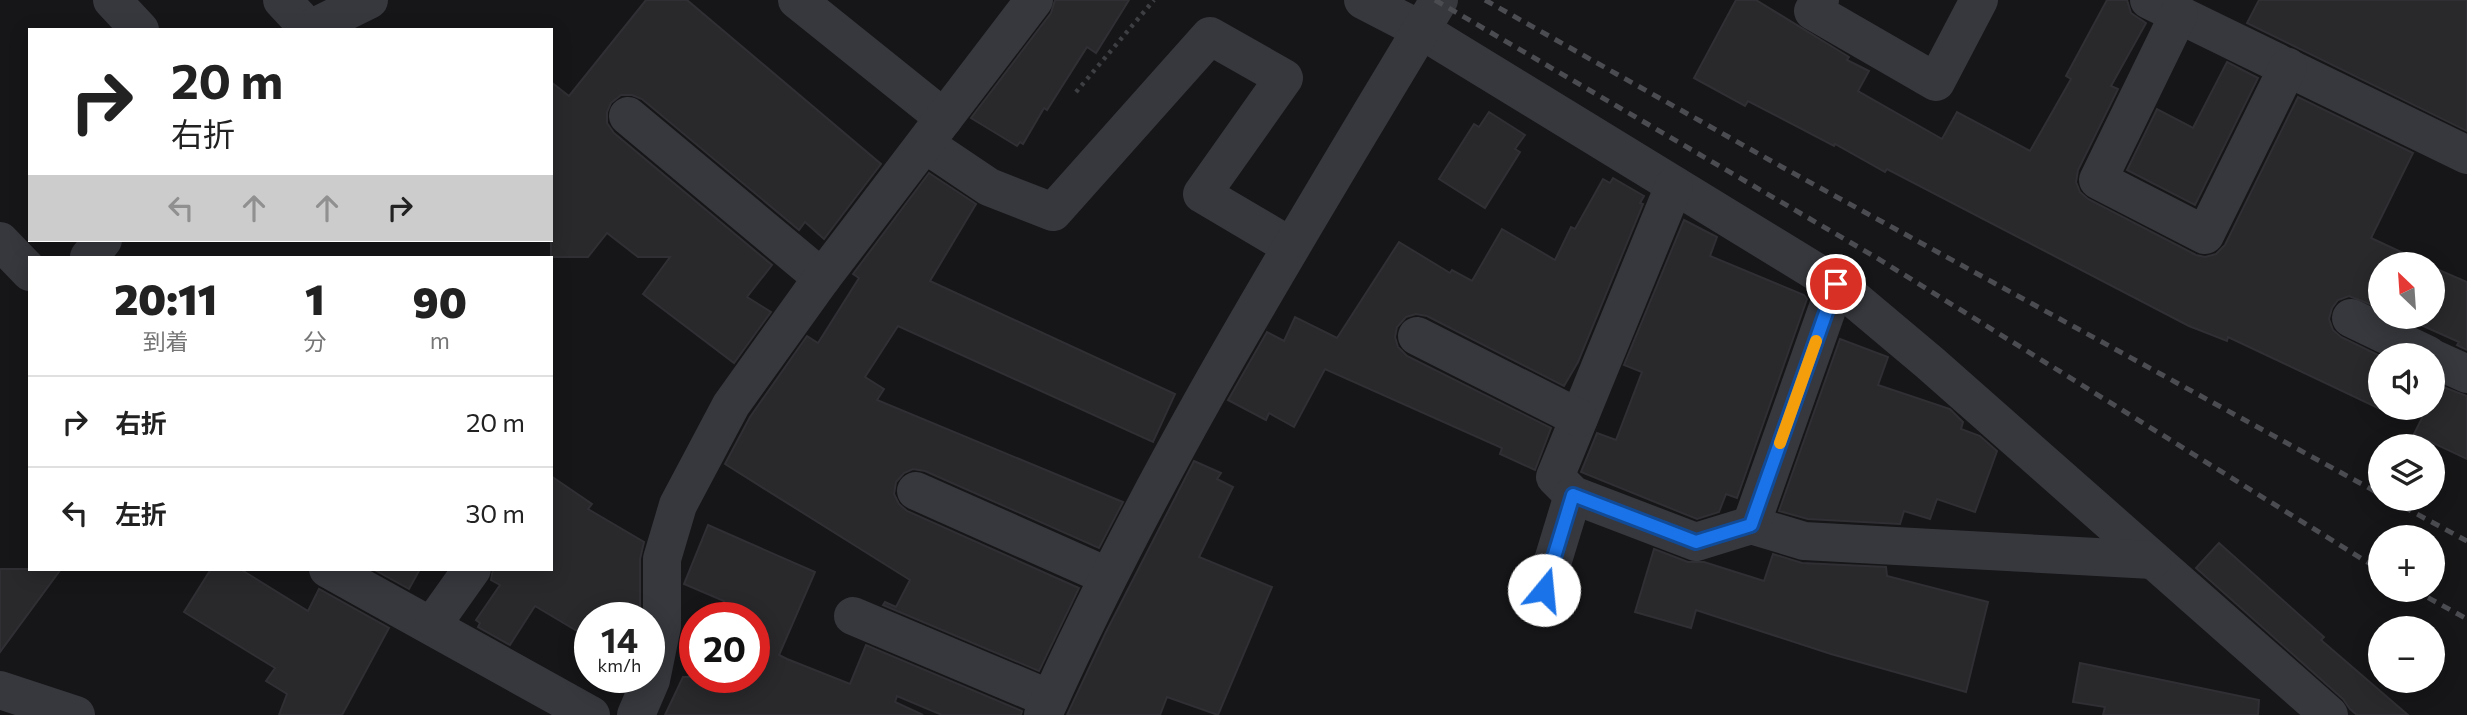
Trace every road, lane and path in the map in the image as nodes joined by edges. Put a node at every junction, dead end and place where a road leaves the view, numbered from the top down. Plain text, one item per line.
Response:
1 (112, 0) edge
2 (282, 0) edge
3 (369, 0) edge
4 (797, 0) edge
5 (1034, 0) edge
6 (1154, 0) edge
7 (1363, 0) edge
8 (1819, 0) edge
9 (1979, 0) edge
10 (2164, 7) edge
11 (1430, 15) edge
12 (138, 28) edge
13 (308, 28) edge
14 (311, 28) edge
15 (2288, 67) junction
16 (1076, 92) dead end
17 (628, 116) dead end
18 (934, 131) junction
19 (2467, 155) edge
20 (1674, 186) junction
21 (0, 241) edge
22 (101, 242) edge
23 (1290, 246) junction
24 (90, 256) edge
25 (28, 270) edge
26 (822, 278) junction
27 (1836, 284) junction
28 (2351, 318) dead end
29 (1417, 336) dead end
30 (2403, 343) edge
31 (2445, 363) edge
32 (2467, 374) edge
33 (1579, 418) junction
34 (916, 491) dead end
35 (1573, 495) junction
36 (1751, 525) junction
37 (2152, 560) junction
38 (332, 571) edge
39 (471, 571) edge
40 (1107, 576) junction
41 (1544, 590) dead end
42 (853, 616) dead end
43 (433, 624) junction
44 (0, 690) edge
45 (1046, 707) edge
46 (76, 715) edge
47 (591, 715) edge
48 (636, 715) edge
49 (2329, 715) edge

1 - 12 street
2 - 13 street
3 - 14 street
4 - 18 street
5 - 18 street
6 - 16 path
7 - 11 street
8 - 9 street
10 - 15 street
10 - 15 street
11 - 20 street
11 - 23 street
15 - 19 street
17 - 26 street
18 - 23 street
18 - 26 street
20 - 27 street
20 - 33 street
21 - 25 street
22 - 24 street
23 - 40 street
26 - 48 street
27 - 36 street
27 - 37 street
28 - 30 street
29 - 33 street
31 - 32 street
33 - 35 street
34 - 40 street
35 - 36 street
35 - 41 street
36 - 37 street
37 - 49 street
38 - 43 street
39 - 43 street
40 - 45 street
42 - 45 street
43 - 47 street
44 - 46 street

